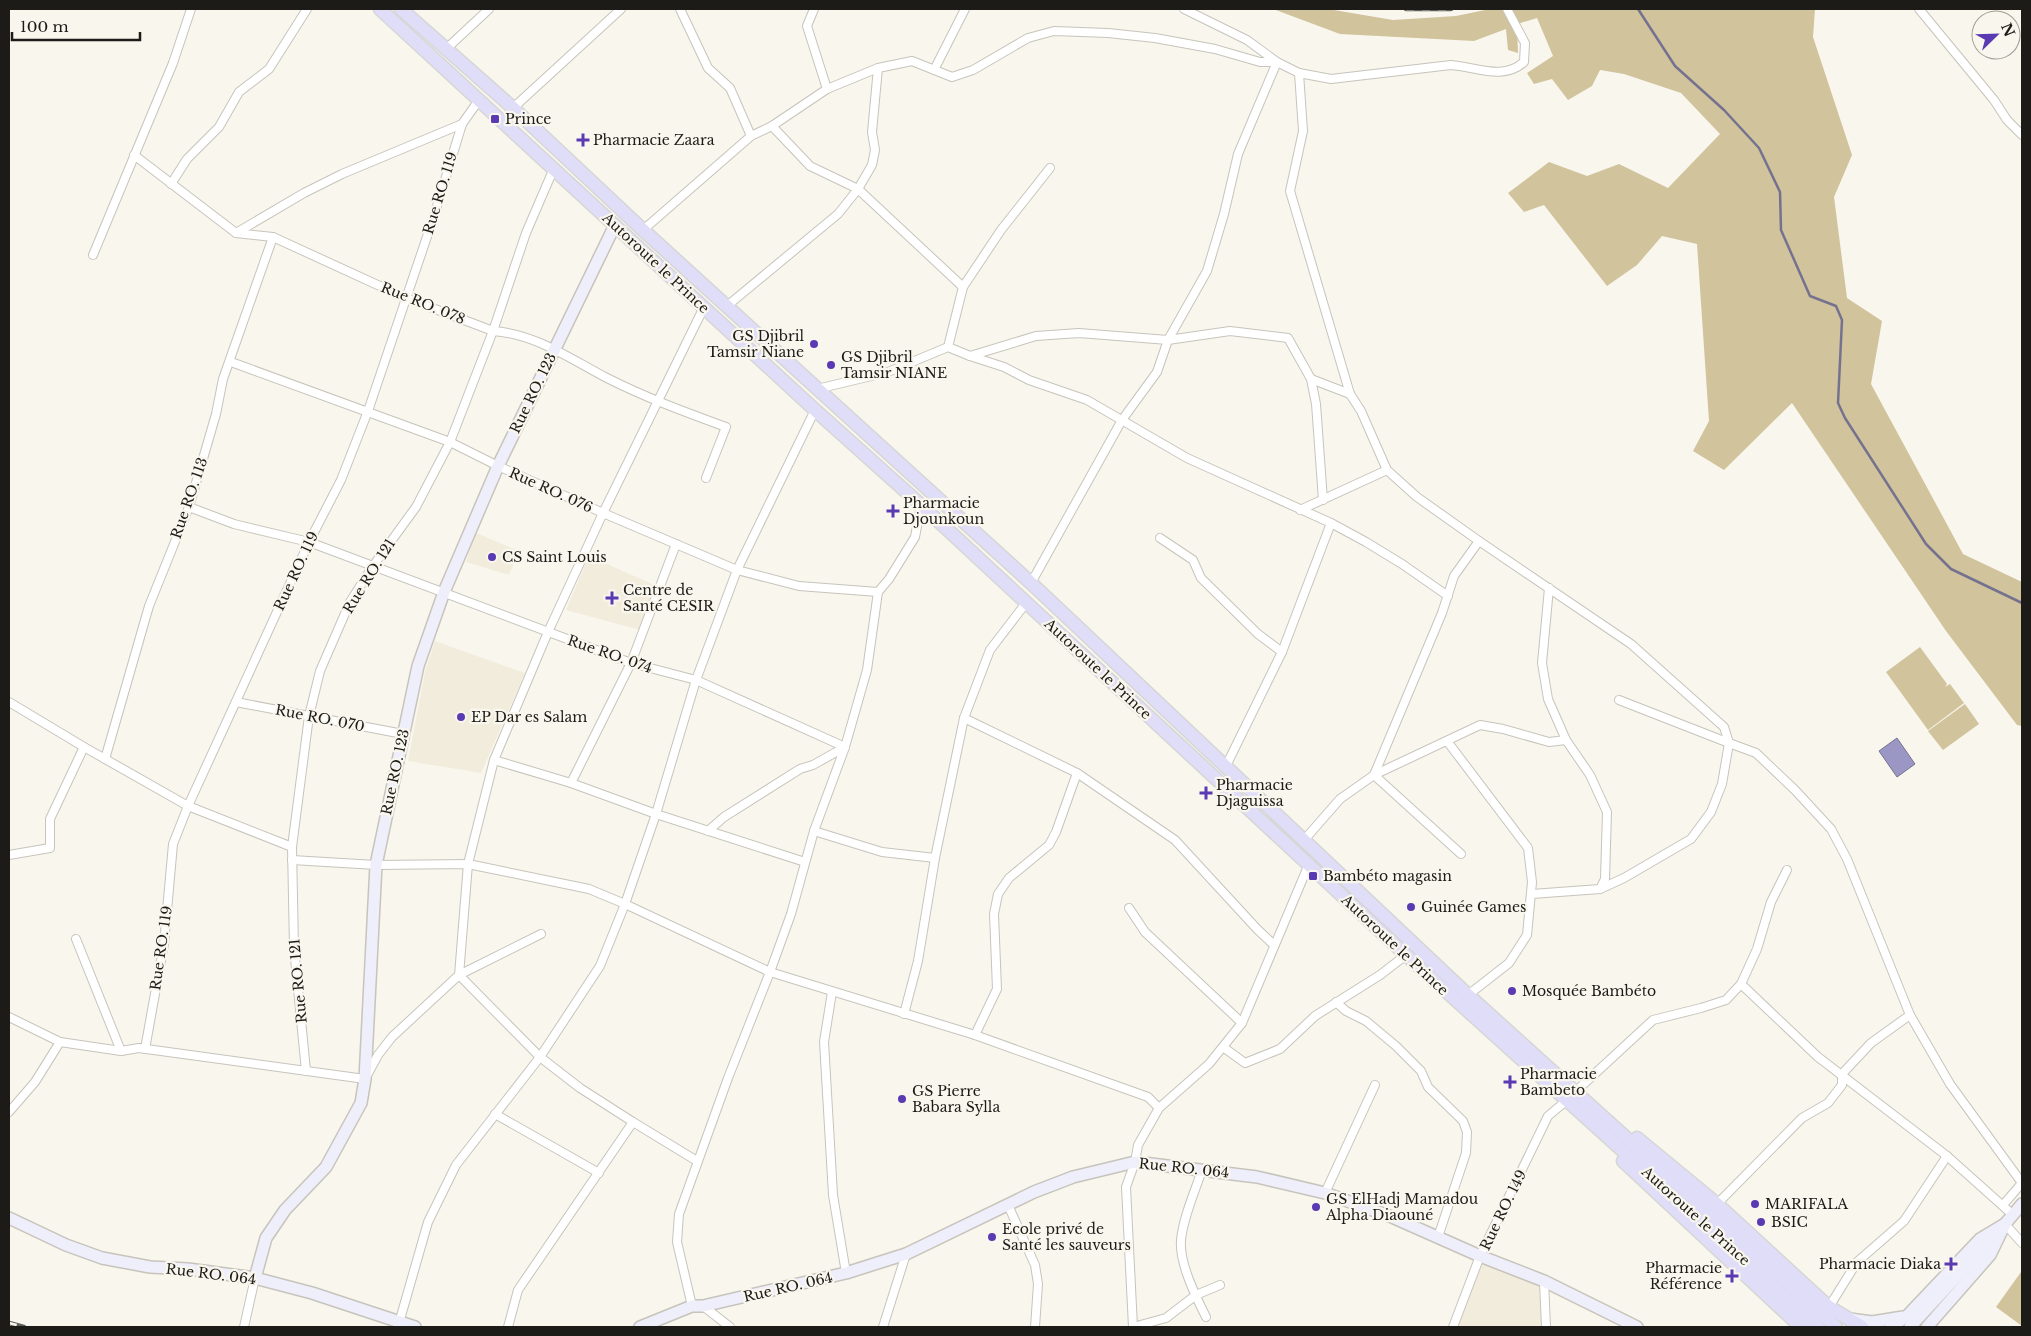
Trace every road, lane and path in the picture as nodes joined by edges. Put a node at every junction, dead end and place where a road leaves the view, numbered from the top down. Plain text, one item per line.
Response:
1 (191, 9) edge
2 (307, 9) edge
3 (380, 9) edge
4 (401, 9) edge
5 (489, 9) edge
6 (622, 9) edge
7 (680, 9) edge
8 (814, 9) edge
9 (965, 9) edge
10 (1184, 9) edge
11 (1507, 9) edge
12 (1919, 9) edge
13 (445, 50) junction
14 (1276, 62) junction
15 (878, 68) junction
16 (934, 70) junction
17 (1299, 73) junction
18 (827, 89) junction
19 (479, 100) junction
20 (513, 108) junction
21 (462, 124) junction
22 (772, 126) junction
23 (2022, 135) edge
24 (751, 136) junction
25 (134, 155) junction
26 (554, 168) junction
27 (1050, 168) dead end
28 (171, 184) junction
29 (858, 189) junction
30 (615, 225) junction
31 (643, 230) junction
32 (236, 233) junction
33 (273, 237) junction
34 (93, 255) dead end
35 (964, 287) junction
36 (406, 298) junction
37 (727, 306) junction
38 (704, 307) junction
39 (493, 331) junction
40 (1168, 340) junction
41 (948, 347) junction
42 (554, 348) junction
43 (970, 356) junction
44 (231, 362) junction
45 (1311, 379) junction
46 (817, 389) junction
47 (1350, 394) junction
48 (657, 402) junction
49 (815, 410) junction
50 (368, 411) junction
51 (1122, 420) junction
52 (450, 442) junction
53 (498, 466) junction
54 (1387, 470) junction
55 (706, 478) dead end
56 (1323, 500) junction
57 (921, 505) junction
58 (189, 507) junction
59 (1300, 510) junction
60 (603, 513) junction
61 (1331, 523) junction
62 (1160, 538) dead end
63 (1479, 541) junction
64 (309, 542) junction
65 (676, 544) junction
66 (373, 566) junction
67 (737, 570) junction
68 (1031, 583) junction
69 (1549, 588) junction
70 (444, 592) junction
71 (878, 592) junction
72 (1448, 596) junction
73 (1026, 603) junction
74 (548, 632) junction
75 (1282, 652) junction
76 (631, 664) junction
77 (696, 680) junction
78 (1619, 700) dead end
79 (9, 702) edge
80 (236, 702) junction
81 (309, 716) junction
82 (964, 718) junction
83 (403, 734) junction
84 (1566, 740) junction
85 (1447, 741) junction
86 (1729, 743) junction
87 (84, 747) junction
88 (845, 747) junction
89 (105, 759) junction
90 (494, 760) junction
91 (1226, 766) junction
92 (1077, 773) junction
93 (1374, 775) junction
94 (571, 783) junction
95 (188, 806) junction
96 (656, 814) junction
97 (708, 831) junction
98 (814, 831) junction
99 (1305, 839) junction
100 (292, 848) junction
101 (1461, 854) dead end
102 (9, 855) edge
103 (935, 858) junction
104 (292, 860) junction
105 (805, 862) junction
106 (468, 864) junction
107 (1309, 864) junction
108 (376, 865) junction
109 (1787, 870) dead end
110 (1600, 889) junction
111 (1532, 894) junction
112 (625, 904) junction
113 (1129, 908) dead end
114 (541, 934) dead end
115 (76, 939) dead end
116 (1274, 945) junction
117 (1406, 955) junction
118 (770, 972) junction
119 (459, 975) junction
120 (1741, 984) junction
121 (832, 992) junction
122 (1468, 994) junction
123 (1336, 1002) junction
124 (904, 1014) junction
125 (1910, 1015) junction
126 (9, 1017) edge
127 (1242, 1023) junction
128 (975, 1035) junction
129 (60, 1042) junction
130 (1223, 1047) junction
131 (145, 1049) junction
132 (121, 1051) junction
133 (540, 1057) junction
134 (306, 1071) junction
135 (1842, 1074) junction
136 (365, 1079) junction
137 (1375, 1086) dead end
138 (1570, 1097) junction
139 (1159, 1108) junction
140 (9, 1112) edge
141 (495, 1114) junction
142 (633, 1122) junction
143 (1947, 1156) junction
144 (697, 1160) junction
145 (1135, 1162) junction
146 (1202, 1170) junction
147 (599, 1173) junction
148 (1325, 1193) junction
149 (1008, 1204) junction
150 (1717, 1204) junction
151 (2022, 1204) edge
152 (2003, 1205) junction
153 (1701, 1214) junction
154 (2013, 1214) junction
155 (9, 1218) edge
156 (2004, 1224) junction
157 (1438, 1237) junction
158 (2022, 1242) edge
159 (906, 1254) junction
160 (1480, 1256) junction
161 (846, 1273) junction
162 (255, 1278) junction
163 (1544, 1281) junction
164 (1220, 1285) dead end
165 (1196, 1295) junction
166 (697, 1306) junction
167 (1829, 1307) junction
168 (1206, 1317) dead end
169 (1847, 1319) junction
170 (1909, 1321) edge
171 (399, 1323) junction
172 (244, 1327) edge
173 (415, 1327) edge
174 (508, 1327) edge
175 (640, 1327) edge
176 (730, 1327) edge
177 (883, 1327) edge
178 (1035, 1327) edge
179 (1133, 1327) edge
180 (1453, 1327) edge
181 (1546, 1327) edge
182 (1637, 1327) edge
183 (1801, 1327) edge
184 (1818, 1327) edge
185 (1836, 1327) edge
186 (1862, 1327) edge
187 (1891, 1327) edge
188 (1927, 1327) edge

1 - 25 street
2 - 28 street
3 - 19 main road, Autoroute le Prince
4 - 13 main road, Autoroute le Prince
5 - 13 street
6 - 20 street
7 - 24 street
8 - 18 street
9 - 16 street
10 - 14 street
11 - 17 street
12 - 23 street
13 - 20 main road, Autoroute le Prince
14 - 16 street
14 - 17 street
14 - 40 street
15 - 16 street
15 - 18 street
15 - 29 street
17 - 47 street
18 - 22 street
19 - 21 street, Rue RO. 119
19 - 26 main road, Autoroute le Prince
20 - 31 main road, Autoroute le Prince
21 - 32 street
21 - 36 street, Rue RO. 119
22 - 24 street
22 - 29 street
24 - 31 street
25 - 28 street
25 - 34 street
26 - 30 main road, Autoroute le Prince
26 - 39 street, Rue RO. 121
27 - 35 street
28 - 32 street
29 - 35 street
29 - 37 street
30 - 38 main road, Autoroute le Prince
30 - 42 street, Rue RO. 123
31 - 37 main road, Autoroute le Prince
32 - 33 street, Rue RO. 078
33 - 36 street, Rue RO. 078
33 - 44 street, Rue RO. 113
35 - 41 street
36 - 39 street, Rue RO. 078
36 - 50 street, Rue RO. 119
37 - 46 main road, Autoroute le Prince
38 - 48 street
38 - 49 main road, Autoroute le Prince
39 - 42 street, Rue RO. 078
39 - 52 street, Rue RO. 121
40 - 43 street
40 - 45 street
40 - 51 street
41 - 43 street
41 - 46 street
42 - 48 street, Rue RO. 078
42 - 53 street, Rue RO. 123
43 - 51 street
44 - 50 street, Rue RO. 076
44 - 58 street, Rue RO. 113
45 - 47 street
45 - 56 street
46 - 68 main road, Autoroute le Prince
47 - 54 street
48 - 55 street, Rue RO. 078
48 - 60 street
49 - 57 main road, Autoroute le Prince
49 - 67 street
50 - 52 street, Rue RO. 076
50 - 64 street, Rue RO. 119
51 - 59 street
51 - 68 street
52 - 53 street, Rue RO. 076
52 - 66 street, Rue RO. 121
53 - 60 street, Rue RO. 076
53 - 70 street, Rue RO. 123
54 - 56 street
54 - 63 street
56 - 59 street
57 - 71 street
57 - 73 main road, Autoroute le Prince
58 - 64 street, Rue RO. 074
58 - 89 street, Rue RO. 113
59 - 61 street
60 - 65 street, Rue RO. 076
60 - 74 street
61 - 72 street
61 - 75 street
62 - 75 street
63 - 69 street
63 - 72 street
64 - 66 street, Rue RO. 074
64 - 80 street, Rue RO. 119
65 - 67 street, Rue RO. 076
65 - 76 street
66 - 70 street, Rue RO. 074
66 - 81 street, Rue RO. 121
67 - 71 street, Rue RO. 076
67 - 77 street
68 - 91 main road, Autoroute le Prince
69 - 84 street
69 - 86 street
70 - 74 street, Rue RO. 074
70 - 83 street, Rue RO. 123
71 - 88 street
72 - 93 street
73 - 82 street
73 - 107 main road, Autoroute le Prince
74 - 76 street, Rue RO. 074
74 - 90 street
75 - 91 street
76 - 77 street, Rue RO. 074
76 - 94 street
77 - 88 street, Rue RO. 074
77 - 96 street
78 - 86 street
79 - 87 street
80 - 81 street, Rue RO. 070
80 - 95 street, Rue RO. 119
81 - 83 street, Rue RO. 070
81 - 100 street, Rue RO. 121
82 - 92 street
82 - 103 street
83 - 108 street, Rue RO. 123
84 - 85 street
84 - 110 street
85 - 93 street
85 - 111 street
86 - 110 street
86 - 125 street
87 - 89 street
87 - 102 street
88 - 97 street
88 - 98 street
89 - 95 street
90 - 94 street
90 - 106 street
91 - 99 main road, Autoroute le Prince
92 - 116 street
92 - 128 street
93 - 99 street
93 - 101 street
94 - 96 street
95 - 100 street
95 - 131 street, Rue RO. 119
96 - 97 street
96 - 112 street
97 - 105 street
98 - 103 street
98 - 105 street
99 - 122 main road, Autoroute le Prince
100 - 104 street, Rue RO. 121
103 - 124 street
104 - 108 street
104 - 134 street, Rue RO. 121
105 - 118 street
106 - 108 street
106 - 112 street
106 - 119 street
107 - 116 street
107 - 117 main road, Autoroute le Prince
108 - 136 street, Rue RO. 123
109 - 120 street
110 - 111 street
111 - 122 street
112 - 118 street
112 - 133 street
113 - 127 street
114 - 119 street
115 - 132 street
116 - 127 street
117 - 123 street
117 - 138 main road, Autoroute le Prince
118 - 121 street
118 - 144 street
119 - 133 street
119 - 136 street
120 - 135 street
120 - 138 street, Rue RO. 149
121 - 124 street
121 - 161 street
122 - 138 main road, Autoroute le Prince
123 - 130 street
123 - 157 street
124 - 128 street
125 - 135 street
125 - 152 street
126 - 129 street
127 - 130 street
128 - 139 street
129 - 132 street
129 - 140 street
130 - 139 street
131 - 132 street
131 - 134 street
133 - 141 street
133 - 142 street
134 - 136 street
135 - 143 street
135 - 150 street
136 - 162 street, Rue RO. 123
137 - 148 street
138 - 150 main road
138 - 153 main road, Autoroute le Prince
138 - 160 street, Rue RO. 149
138 - 183 main road
139 - 145 street
141 - 147 street
141 - 171 street
142 - 144 street
142 - 147 street
143 - 152 street
143 - 167 street
144 - 166 street
145 - 146 street, Rue RO. 064
145 - 149 street, Rue RO. 064
145 - 179 street
146 - 148 street, Rue RO. 064
146 - 165 street
147 - 174 street
148 - 157 street, Rue RO. 064
149 - 159 street, Rue RO. 064
149 - 178 street
150 - 167 main road
151 - 154 street
152 - 154 street
153 - 184 main road, Autoroute le Prince
153 - 185 main road, Autoroute le Prince
154 - 156 street
155 - 162 street, Rue RO. 064
156 - 158 street
156 - 170 street
156 - 188 street
157 - 160 street, Rue RO. 064
159 - 161 street, Rue RO. 064
159 - 177 street
160 - 163 street, Rue RO. 064
160 - 180 street, Rue RO. 149
161 - 166 street, Rue RO. 064
162 - 171 street, Rue RO. 064
162 - 172 street, Rue RO. 123
163 - 181 street
163 - 182 street, Rue RO. 064
164 - 165 street
165 - 168 street
165 - 179 street
166 - 175 street, Rue RO. 064
166 - 176 street
167 - 169 main road
169 - 170 street
169 - 186 main road
170 - 187 street
171 - 173 street, Rue RO. 064

